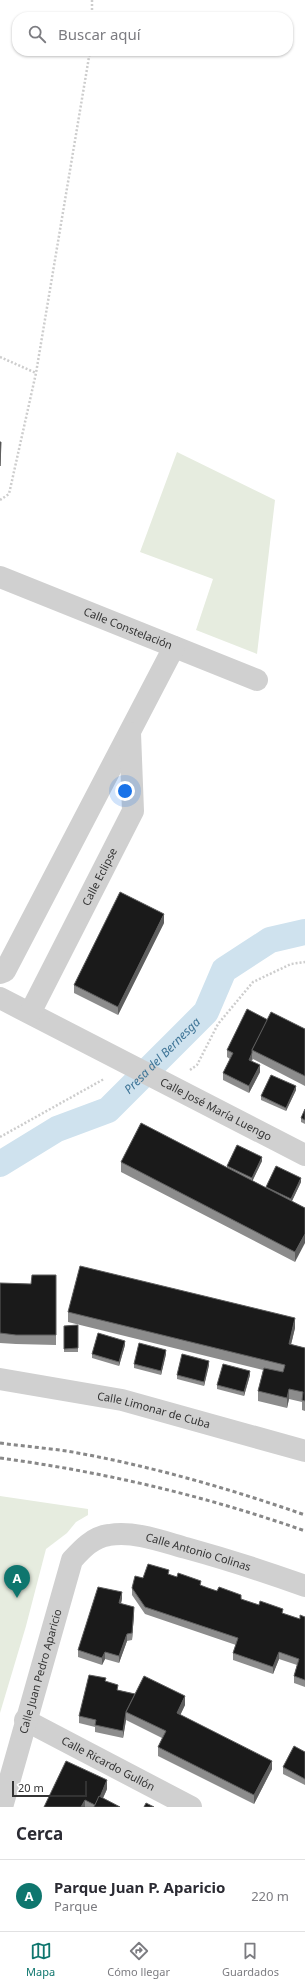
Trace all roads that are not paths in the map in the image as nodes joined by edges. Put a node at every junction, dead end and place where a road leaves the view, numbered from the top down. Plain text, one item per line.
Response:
1 (0, 577) edge
2 (174, 647) junction
3 (257, 680) dead end
4 (130, 732) junction
5 (0, 972) edge
6 (0, 998) edge
7 (30, 1013) junction
8 (305, 1155) edge
9 (0, 1379) edge
10 (305, 1451) edge
11 (90, 1541) joint
12 (305, 1586) edge
13 (25, 1720) junction
14 (2, 1807) edge
15 (192, 1807) edge

1 - 2 street, Calle Constelación
2 - 3 street, Calle Constelación
2 - 4 street, Calle Eclipse
4 - 5 street, Calle Eclipse
4 - 7 street, Calle Eclipse
6 - 7 street, Calle José María Luengo
7 - 8 street, Calle José María Luengo
9 - 10 street, Calle Limonar de Cuba
11 - 12 street, Calle Antonio Colinas
11 - 13 street, Calle Juan Pedro Aparicio
13 - 14 street, Calle Juan Pedro Aparicio
13 - 15 street, Calle Ricardo Gullón

